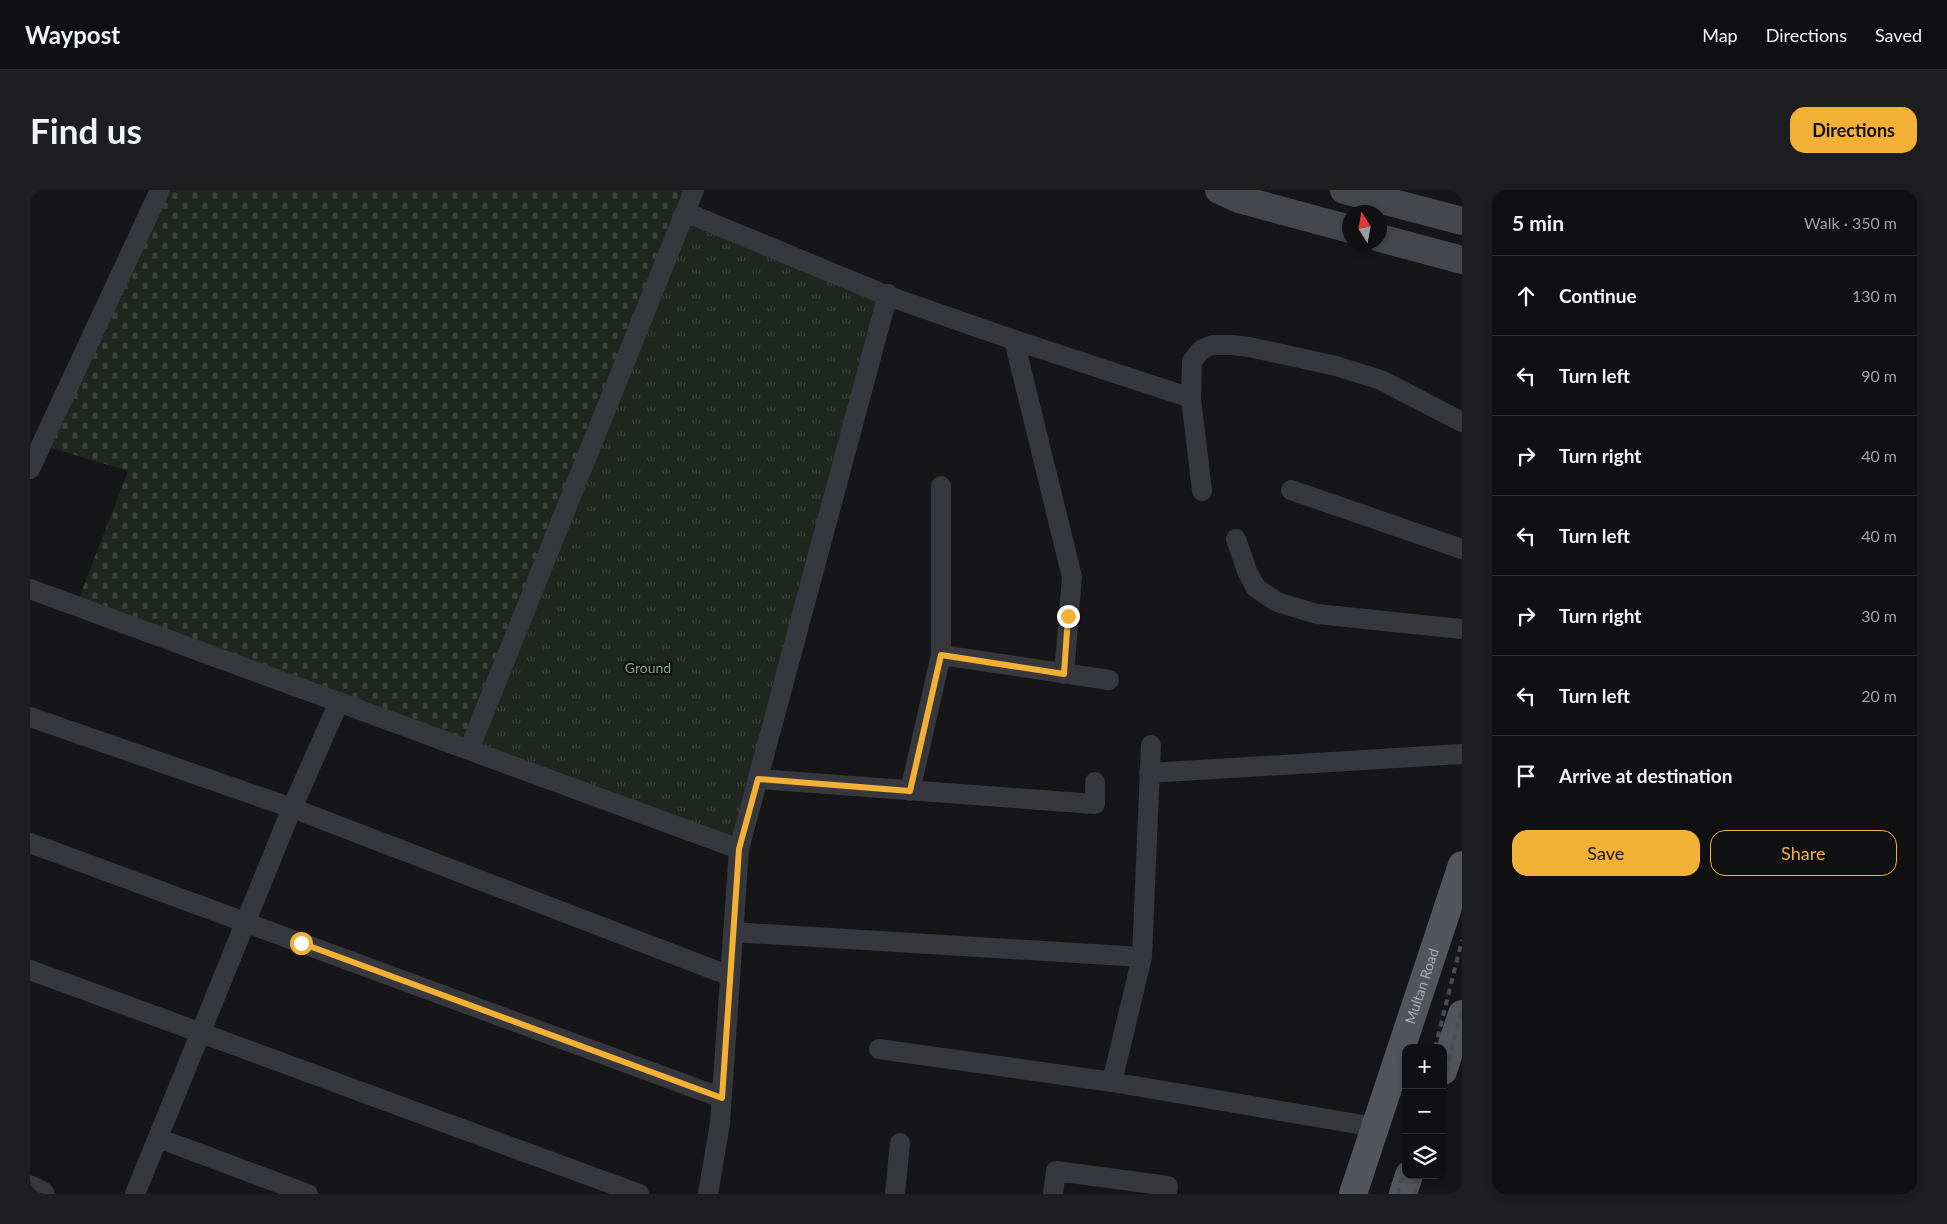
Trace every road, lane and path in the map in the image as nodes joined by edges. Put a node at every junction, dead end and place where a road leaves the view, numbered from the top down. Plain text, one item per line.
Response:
1 (160, 190) edge
2 (694, 190) edge
3 (1219, 190) edge
4 (1344, 190) edge
5 (685, 212) junction
6 (1462, 221) edge
7 (1342, 227) edge
8 (1387, 240) edge
9 (1462, 260) edge
10 (888, 295) junction
11 (1014, 340) junction
12 (1191, 398) junction
13 (1462, 422) edge
14 (30, 469) edge
15 (941, 486) dead end
16 (1291, 490) dead end
17 (1202, 491) dead end
18 (1236, 539) dead end
19 (1462, 549) edge
20 (30, 589) edge
21 (1462, 629) edge
22 (941, 655) junction
23 (1064, 674) junction
24 (1109, 680) dead end
25 (338, 702) junction
26 (30, 717) edge
27 (1151, 746) dead end
28 (469, 750) junction
29 (1462, 754) edge
30 (1150, 773) junction
31 (758, 779) junction
32 (1095, 782) dead end
33 (910, 791) junction
34 (292, 808) junction
35 (30, 843) edge
36 (739, 849) junction
37 (1462, 865) edge
38 (246, 922) junction
39 (733, 932) junction
40 (1142, 957) junction
41 (30, 970) edge
42 (730, 976) junction
43 (1462, 1014) edge
44 (201, 1032) junction
45 (879, 1049) dead end
46 (1447, 1059) edge
47 (1112, 1082) junction
48 (722, 1098) junction
49 (1376, 1127) junction
50 (158, 1138) junction
51 (900, 1143) dead end
52 (1408, 1179) edge
53 (134, 1194) edge
54 (308, 1194) edge
55 (639, 1194) edge
56 (708, 1194) edge
57 (895, 1194) edge
58 (1053, 1194) edge
59 (1167, 1194) edge
60 (1353, 1194) edge
61 (1402, 1194) edge

1 - 14 street
2 - 5 street
3 - 7 main road
4 - 6 main road
5 - 10 street
5 - 28 street
8 - 9 main road
10 - 11 street
10 - 31 street
11 - 12 street
11 - 23 street
12 - 13 street
12 - 17 street
15 - 22 street
16 - 19 street
18 - 21 street
20 - 25 street
22 - 23 street
22 - 33 street
23 - 24 street
25 - 28 street
25 - 34 street
26 - 34 street
27 - 30 street
28 - 36 street
29 - 30 street
30 - 40 street
31 - 33 street
31 - 36 street
32 - 33 street
34 - 38 street
34 - 42 street
35 - 38 street
36 - 39 street
37 - 49 main road, Multan Road
38 - 44 street
38 - 48 street
39 - 40 street
39 - 42 street
40 - 47 street
41 - 44 street
42 - 48 street
43 - 46 main road
44 - 50 street
44 - 55 street
45 - 47 street
47 - 49 street
48 - 56 street
49 - 60 main road, Multan Road
50 - 53 street
50 - 54 street
51 - 57 street
52 - 61 main road
58 - 59 street

